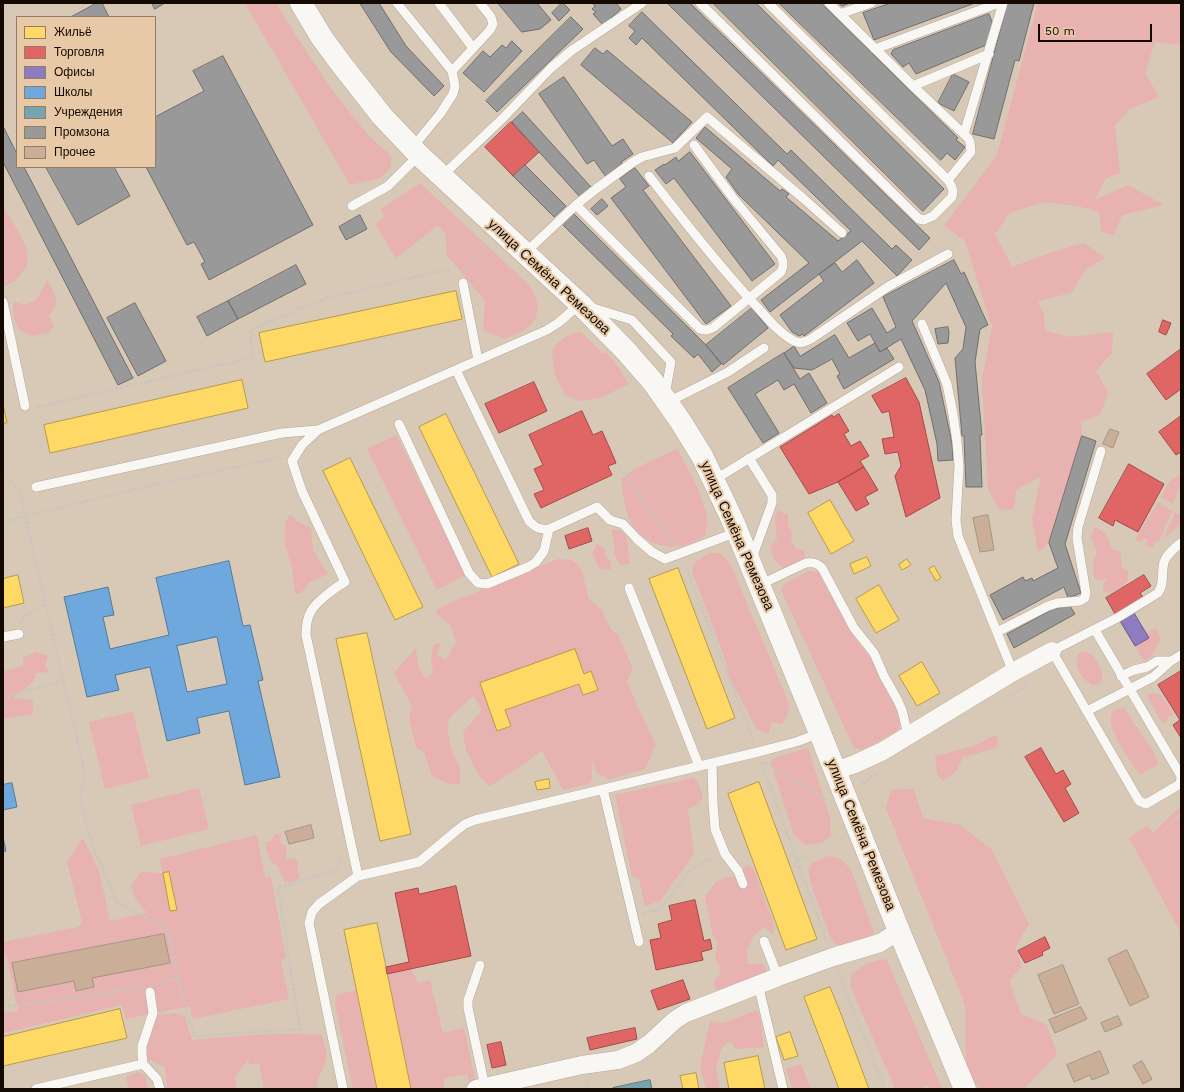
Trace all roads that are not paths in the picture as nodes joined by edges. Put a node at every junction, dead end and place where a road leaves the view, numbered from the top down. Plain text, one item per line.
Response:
1 (301, 3) edge
2 (397, 3) edge
3 (439, 3) edge
4 (480, 3) edge
5 (642, 3) edge
6 (700, 3) edge
7 (768, 3) edge
8 (829, 3) edge
9 (871, 3) edge
10 (999, 3) edge
11 (1003, 3) edge
12 (840, 14) junction
13 (473, 48) junction
14 (875, 49) junction
15 (989, 54) junction
16 (452, 71) junction
17 (913, 86) junction
18 (964, 134) junction
19 (694, 145) dead end
20 (416, 151) junction
21 (442, 176) junction
22 (649, 176) dead end
23 (948, 180) junction
24 (576, 205) junction
25 (352, 206) dead end
26 (842, 233) dead end
27 (525, 253) junction
28 (948, 254) dead end
29 (463, 283) dead end
30 (749, 298) junction
31 (3, 302) edge
32 (580, 304) junction
33 (922, 324) dead end
34 (764, 348) dead end
35 (478, 360) junction
36 (899, 367) dead end
37 (456, 370) junction
38 (666, 400) junction
39 (28, 407) road end
40 (399, 424) dead end
41 (318, 430) junction
42 (1100, 451) dead end
43 (749, 458) junction
44 (714, 480) junction
45 (36, 486) dead end
46 (549, 529) junction
47 (737, 532) junction
48 (1181, 543) edge
49 (750, 563) junction
50 (759, 585) junction
51 (629, 588) dead end
52 (1095, 630) junction
53 (997, 632) junction
54 (18, 634) road end
55 (3, 637) edge
56 (1052, 651) junction
57 (1181, 655) edge
58 (1171, 661) junction
59 (1013, 672) junction
60 (1122, 676) junction
61 (1129, 690) junction
62 (1087, 711) junction
63 (820, 733) junction
64 (908, 735) junction
65 (712, 763) junction
66 (699, 766) junction
67 (835, 771) junction
68 (1181, 777) edge
69 (603, 789) junction
70 (358, 876) junction
71 (743, 884) dead end
72 (899, 931) junction
73 (764, 941) dead end
74 (639, 942) dead end
75 (480, 965) dead end
76 (778, 977) junction
77 (758, 984) junction
78 (149, 989) road end
79 (143, 1064) junction
80 (480, 1088) edge
81 (36, 1089) edge
82 (160, 1089) edge
83 (343, 1089) edge
84 (783, 1089) edge
85 (965, 1089) edge

1 - 20 main road, улица Семёна Ремезова
2 - 16 lane
3 - 13 lane
4 - 13 lane
5 - 21 lane
6 - 23 lane
7 - 23 lane
8 - 12 lane
9 - 12 lane
10 - 14 lane
11 - 15 lane
12 - 14 lane
13 - 16 lane
14 - 17 lane
15 - 17 lane
15 - 18 lane
16 - 20 lane
17 - 18 lane
18 - 23 lane
19 - 30 lane
20 - 21 main road, улица Семёна Ремезова
20 - 25 lane
21 - 27 main road, улица Семёна Ремезова
22 - 30 lane
24 - 26 lane
24 - 27 lane
24 - 30 lane
27 - 32 main road, улица Семёна Ремезова
28 - 30 lane
29 - 35 lane
31 - 39 lane
32 - 35 lane
32 - 38 main road, улица Семёна Ремезова
33 - 53 lane
34 - 38 lane
35 - 37 lane
36 - 43 lane
37 - 41 lane
37 - 46 lane
38 - 44 main road, улица Семёна Ремезова
40 - 46 lane
41 - 45 lane
41 - 70 lane
42 - 53 lane
43 - 44 lane
43 - 49 lane
44 - 47 main road, улица Семёна Ремезова
46 - 47 lane
47 - 49 main road, улица Семёна Ремезова
48 - 52 lane
49 - 50 main road, улица Семёна Ремезова
50 - 63 main road, улица Семёна Ремезова
50 - 64 lane
51 - 66 lane
52 - 56 lane
52 - 60 lane
53 - 59 lane
54 - 55 lane
56 - 59 street
56 - 62 lane
57 - 58 lane
58 - 60 lane
58 - 61 lane
59 - 64 street
60 - 61 lane
61 - 62 lane
61 - 68 lane
62 - 68 lane
63 - 65 lane
63 - 67 main road, улица Семёна Ремезова
64 - 67 street
65 - 66 lane
65 - 71 lane
66 - 69 lane
67 - 72 main road, улица Семёна Ремезова
69 - 70 lane
69 - 74 lane
70 - 83 lane
72 - 76 street
72 - 85 main road, улица Семёна Ремезова
73 - 76 lane
75 - 80 lane
76 - 77 street
77 - 80 street
77 - 84 lane
78 - 79 lane
79 - 81 lane
79 - 82 lane

